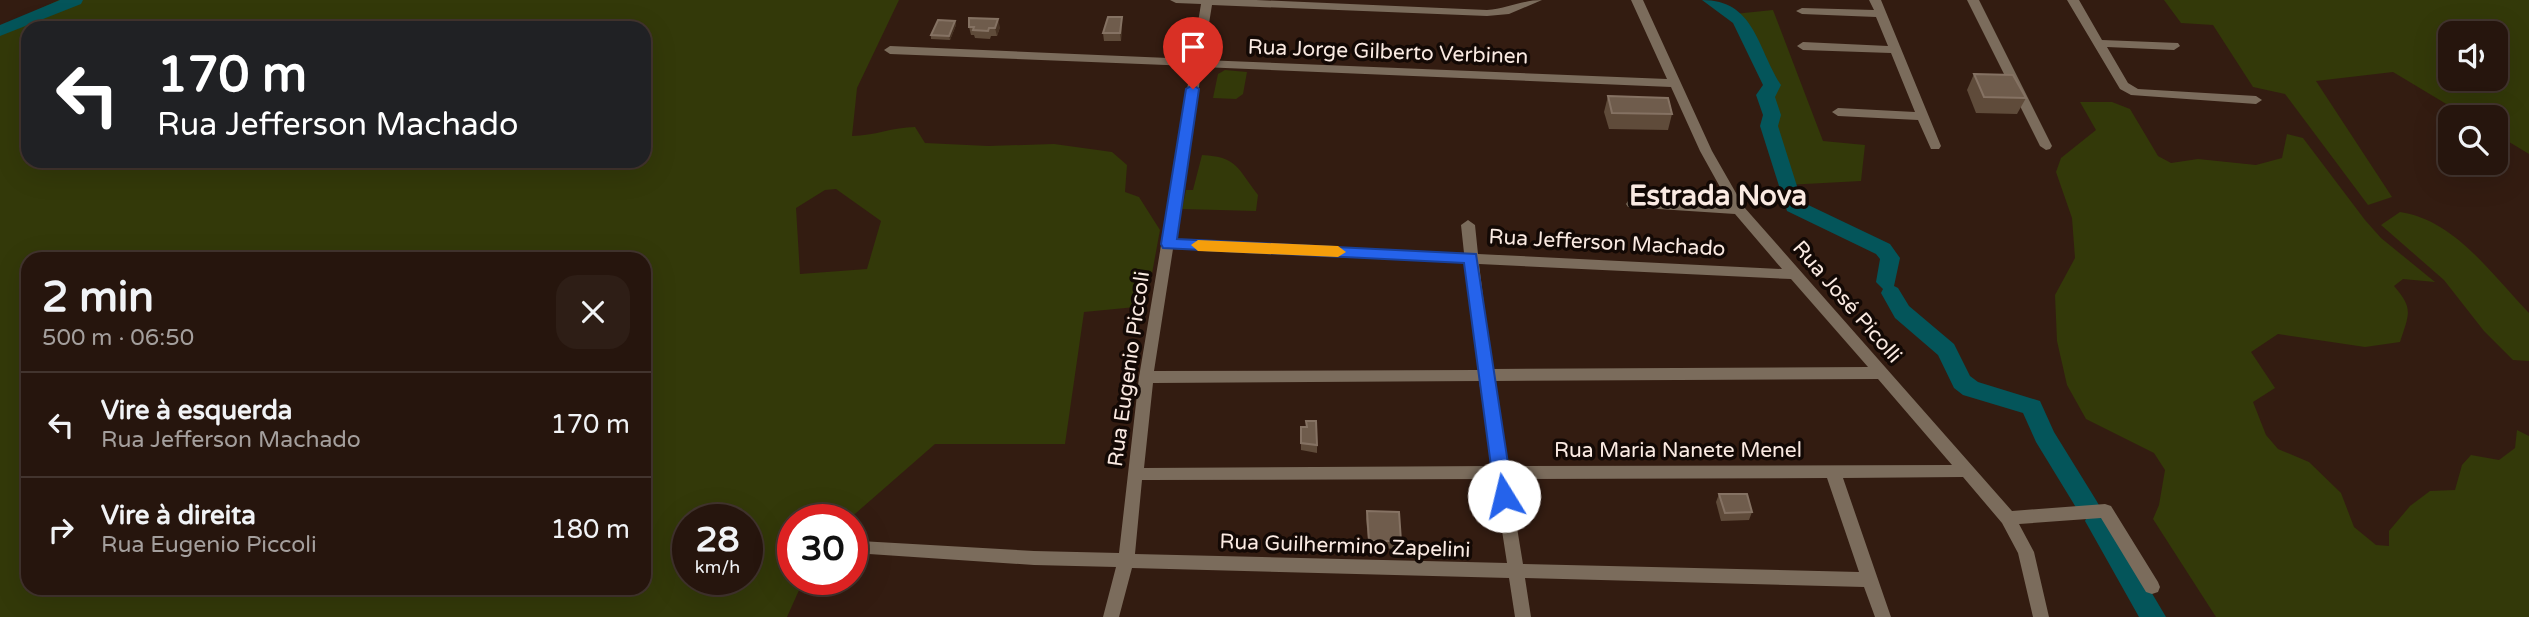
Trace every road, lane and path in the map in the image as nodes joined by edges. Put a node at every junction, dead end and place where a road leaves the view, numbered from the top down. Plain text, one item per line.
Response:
1 (1176, 0) edge
2 (1536, 0) edge
3 (1637, 0) edge
4 (1875, 0) edge
5 (1973, 0) edge
6 (2073, 0) edge
7 (1207, 1) edge
8 (1802, 11) dead end
9 (1881, 14) junction
10 (2098, 43) junction
11 (1803, 46) dead end
12 (2174, 46) dead end
13 (890, 50) dead end
14 (1829, 51) dead end
15 (1896, 52) junction
16 (1197, 63) junction
17 (1675, 83) junction
18 (2256, 100) dead end
19 (1839, 114) dead end
20 (1924, 118) junction
21 (1935, 146) dead end
22 (2046, 146) dead end
23 (1633, 204) dead end
24 (1739, 210) junction
25 (1468, 225) dead end
26 (1168, 244) junction
27 (1471, 258) junction
28 (1793, 274) junction
29 (1881, 373) junction
30 (1486, 375) junction
31 (1146, 377) junction
32 (1500, 471) junction
33 (1967, 471) junction
34 (1833, 472) junction
35 (1137, 474) junction
36 (2008, 519) junction
37 (868, 548) edge
38 (1126, 559) junction
39 (1516, 572) junction
40 (1871, 580) junction
41 (2152, 587) dead end
42 (1111, 617) edge
43 (1522, 617) edge
44 (1883, 617) edge
45 (2041, 617) edge

1 - 7 street
2 - 7 street
3 - 17 street, Rua José Picolli
4 - 9 street
5 - 22 street
6 - 10 street
7 - 16 street, Rua Eugenio Piccoli
8 - 9 street
9 - 15 street
10 - 12 street
10 - 18 street
11 - 15 street
13 - 16 street, Rua Jorge Gilberto Verbinen
14 - 15 street
15 - 20 street
16 - 17 street, Rua Jorge Gilberto Verbinen
16 - 26 street, Rua Eugenio Piccoli
17 - 24 street, Rua José Picolli
19 - 20 street
20 - 21 street
23 - 24 street
24 - 28 street, Rua José Picolli
25 - 27 street
26 - 27 street, Rua Jefferson Machado
26 - 31 street, Rua Eugenio Piccoli
27 - 28 street, Rua Jefferson Machado
27 - 30 street
28 - 29 street, Rua José Picolli
29 - 30 street
29 - 33 street, Rua José Picolli
30 - 31 street
30 - 32 street
31 - 35 street, Rua Eugenio Piccoli
32 - 34 street, Rua Maria Nanete Menel
32 - 35 street, Rua Maria Nanete Menel
32 - 39 street
33 - 34 street, Rua Maria Nanete Menel
33 - 36 street, Rua José Picolli
34 - 40 street
35 - 38 street, Rua Eugenio Piccoli
36 - 41 street
36 - 45 street, Rua José Picolli
37 - 38 street, Rua Guilhermino Zapelini
38 - 39 street, Rua Guilhermino Zapelini
38 - 42 street, Rua Eugenio Piccoli
39 - 40 street, Rua Guilhermino Zapelini
39 - 43 street
40 - 44 street

